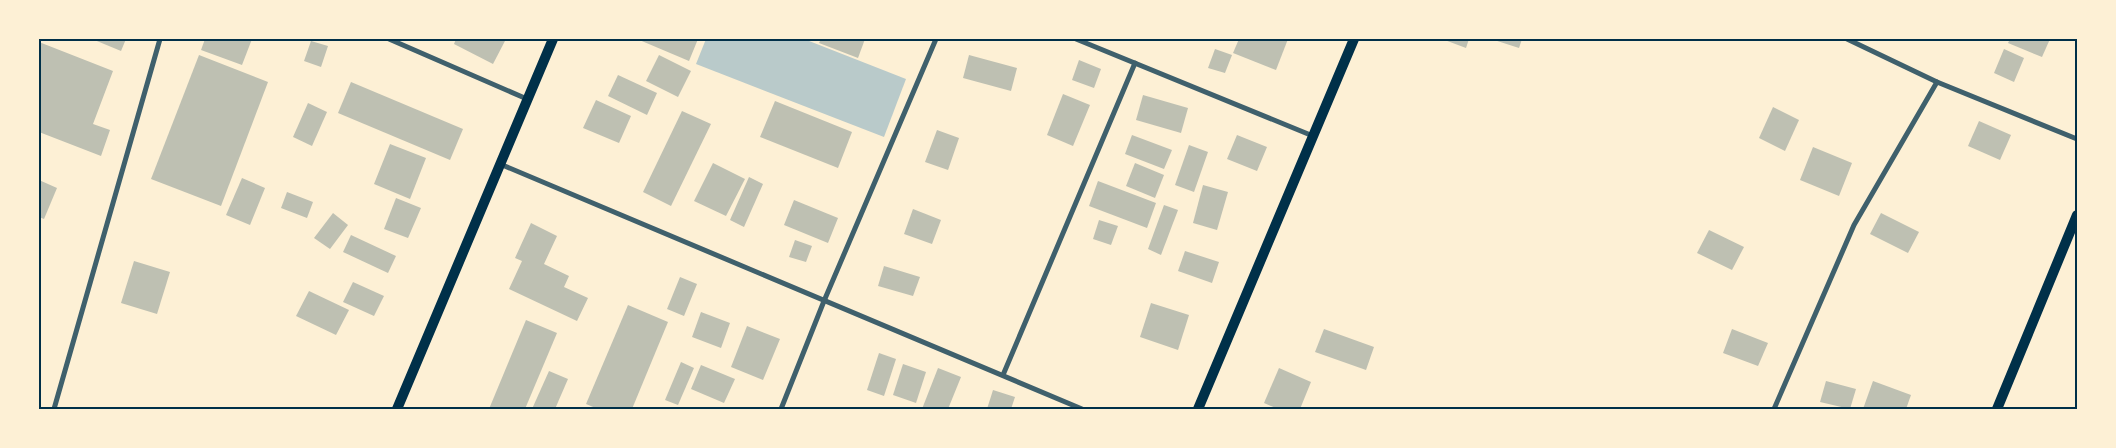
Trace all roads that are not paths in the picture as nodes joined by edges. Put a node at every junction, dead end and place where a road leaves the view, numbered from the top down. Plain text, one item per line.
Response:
1 (160, 39) edge
2 (389, 39) edge
3 (553, 39) edge
4 (936, 39) edge
5 (1076, 39) edge
6 (1354, 39) edge
7 (1847, 39) edge
8 (1135, 63) junction
9 (1937, 82) junction
10 (528, 99) junction
11 (1313, 136) junction
12 (2077, 139) edge
13 (500, 164) junction
14 (2077, 215) edge
15 (824, 301) junction
16 (1003, 376) junction
17 (54, 409) edge
18 (397, 409) edge
19 (781, 409) edge
20 (1082, 409) edge
21 (1198, 409) edge
22 (1774, 409) edge
23 (1997, 409) edge

1 - 17 street
2 - 10 street
3 - 10 main road
4 - 15 street
5 - 8 street
6 - 11 main road
7 - 9 street
8 - 11 street
8 - 16 street
9 - 12 street
9 - 22 street
10 - 13 main road
11 - 21 main road
13 - 15 street
13 - 18 main road
14 - 23 main road
15 - 16 street
15 - 19 street
16 - 20 street

